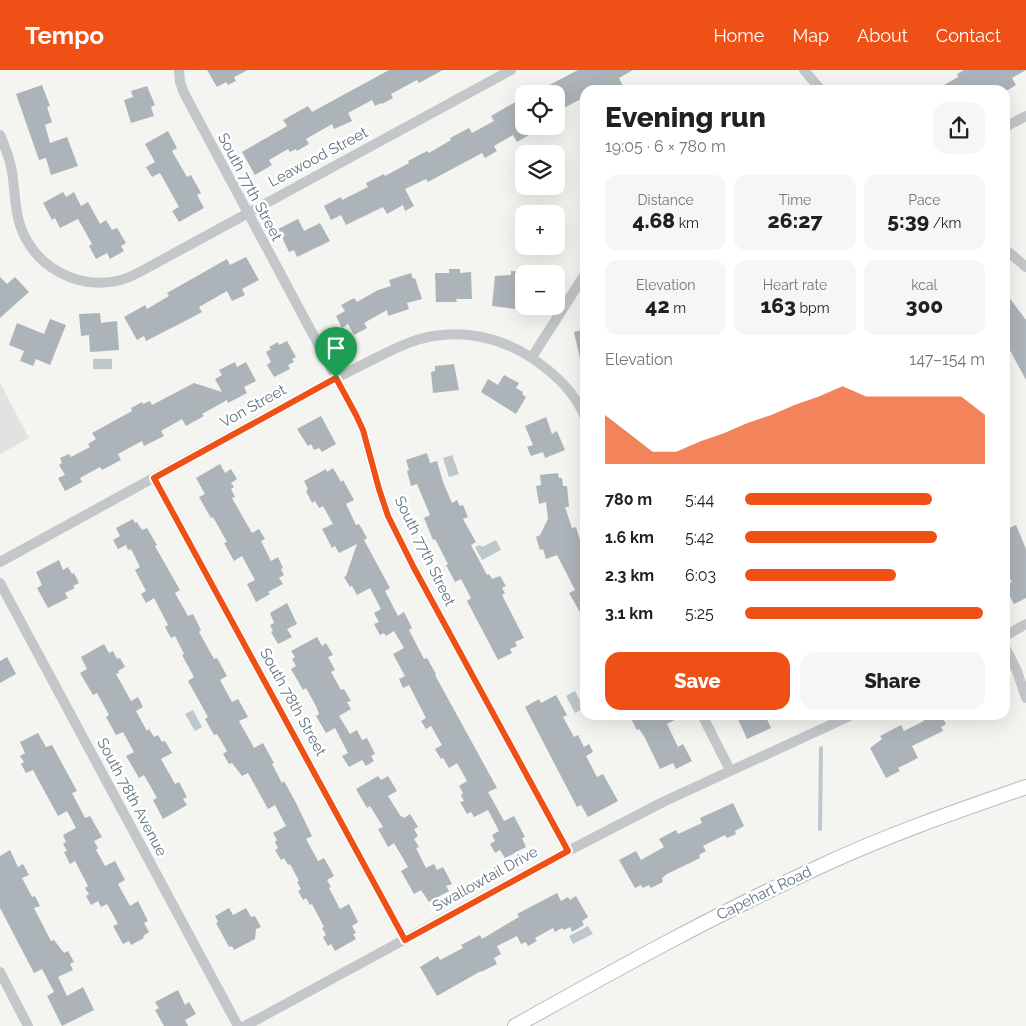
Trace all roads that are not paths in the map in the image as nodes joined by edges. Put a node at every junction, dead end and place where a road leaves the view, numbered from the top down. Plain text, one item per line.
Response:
1 (179, 70) edge
2 (511, 70) edge
3 (804, 70) edge
4 (816, 85) edge
5 (1026, 116) edge
6 (1010, 124) edge
7 (0, 135) edge
8 (247, 213) junction
9 (1010, 253) edge
10 (1026, 267) edge
11 (580, 282) edge
12 (532, 357) junction
13 (336, 378) junction
14 (580, 409) edge
15 (154, 478) junction
16 (0, 562) edge
17 (0, 583) edge
18 (1026, 624) edge
19 (1010, 633) edge
20 (1010, 657) edge
21 (1026, 698) edge
22 (705, 720) edge
23 (841, 720) edge
24 (730, 770) junction
25 (1026, 787) edge
26 (568, 851) junction
27 (405, 940) junction
28 (0, 972) edge
29 (28, 1026) edge
30 (238, 1026) edge
31 (246, 1026) edge
32 (515, 1026) edge

1 - 8 street, South 77th Street
2 - 8 street, Leawood Street
3 - 4 street
5 - 6 street
7 - 8 street, Leawood Street
8 - 13 street, South 77th Street
9 - 10 street
11 - 12 street
12 - 13 street, Von Street
12 - 14 street, Von Street
13 - 15 street, Von Street
13 - 26 street, South 77th Street
15 - 16 street, Von Street
15 - 27 street, South 78th Street
17 - 30 street, South 78th Avenue
18 - 19 street
20 - 21 street
22 - 24 street
23 - 24 street, Swallowtail Drive
24 - 26 street, Swallowtail Drive
25 - 32 street, Capehart Road
26 - 27 street, Swallowtail Drive
27 - 31 street, Swallowtail Drive
28 - 29 street

